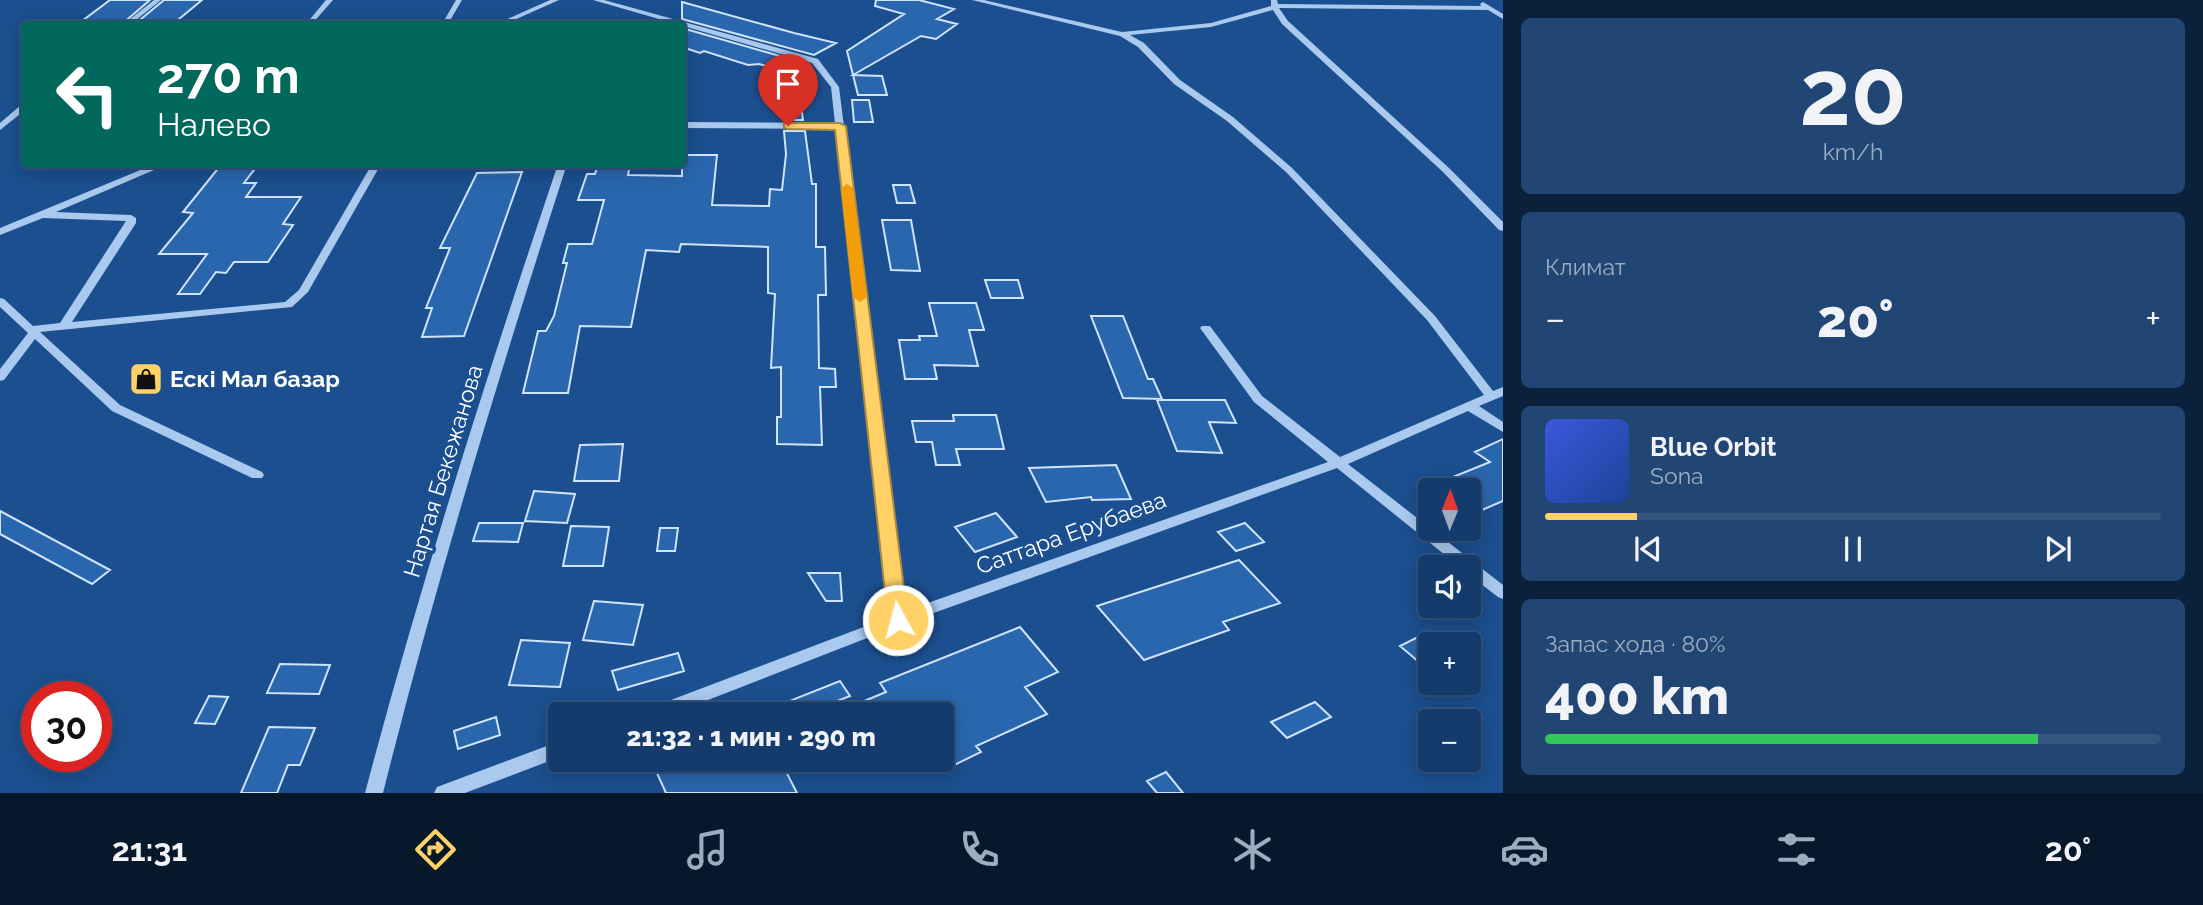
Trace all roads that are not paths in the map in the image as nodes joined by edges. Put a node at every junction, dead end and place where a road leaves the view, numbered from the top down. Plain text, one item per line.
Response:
1 (158, 0) edge
2 (330, 0) edge
3 (459, 0) edge
4 (556, 0) edge
5 (596, 0) edge
6 (975, 0) edge
7 (1477, 0) edge
8 (1275, 4) edge
9 (1489, 8) junction
10 (1503, 18) edge
11 (131, 21) edge
12 (312, 21) edge
13 (447, 21) edge
14 (507, 21) edge
15 (671, 21) edge
16 (686, 25) edge
17 (1122, 34) junction
18 (21, 110) edge
19 (13, 117) junction
20 (21, 117) edge
21 (686, 125) edge
22 (840, 126) junction
23 (0, 127) edge
24 (155, 168) edge
25 (375, 168) edge
26 (562, 168) edge
27 (44, 215) junction
28 (1503, 228) edge
29 (0, 232) edge
30 (0, 301) edge
31 (64, 326) junction
32 (1206, 328) dead end
33 (34, 330) junction
34 (0, 377) edge
35 (1497, 393) edge
36 (1468, 405) junction
37 (1503, 429) edge
38 (1338, 463) junction
39 (257, 475) dead end
40 (1503, 593) edge
41 (898, 620) junction
42 (684, 702) edge
43 (548, 754) edge
44 (374, 793) edge
45 (443, 793) edge

1 - 11 street
2 - 12 street
3 - 13 street
4 - 14 street
5 - 15 street
6 - 17 street
7 - 9 street
8 - 9 street
8 - 17 street
8 - 28 street
9 - 10 street
16 - 22 street
17 - 35 street
18 - 19 street
19 - 20 street
19 - 23 street
21 - 22 street
22 - 41 street
24 - 27 street
25 - 31 street
26 - 44 street, Нартая Бекежанова
27 - 29 street
27 - 31 street
30 - 33 street
31 - 33 street
32 - 38 street
33 - 34 street
33 - 39 street
35 - 36 street, Саттара Ерубаева
36 - 37 street
36 - 38 street, Саттара Ерубаева
38 - 40 street
38 - 41 street, Саттара Ерубаева
41 - 42 street, Саттара Ерубаева
43 - 45 street

